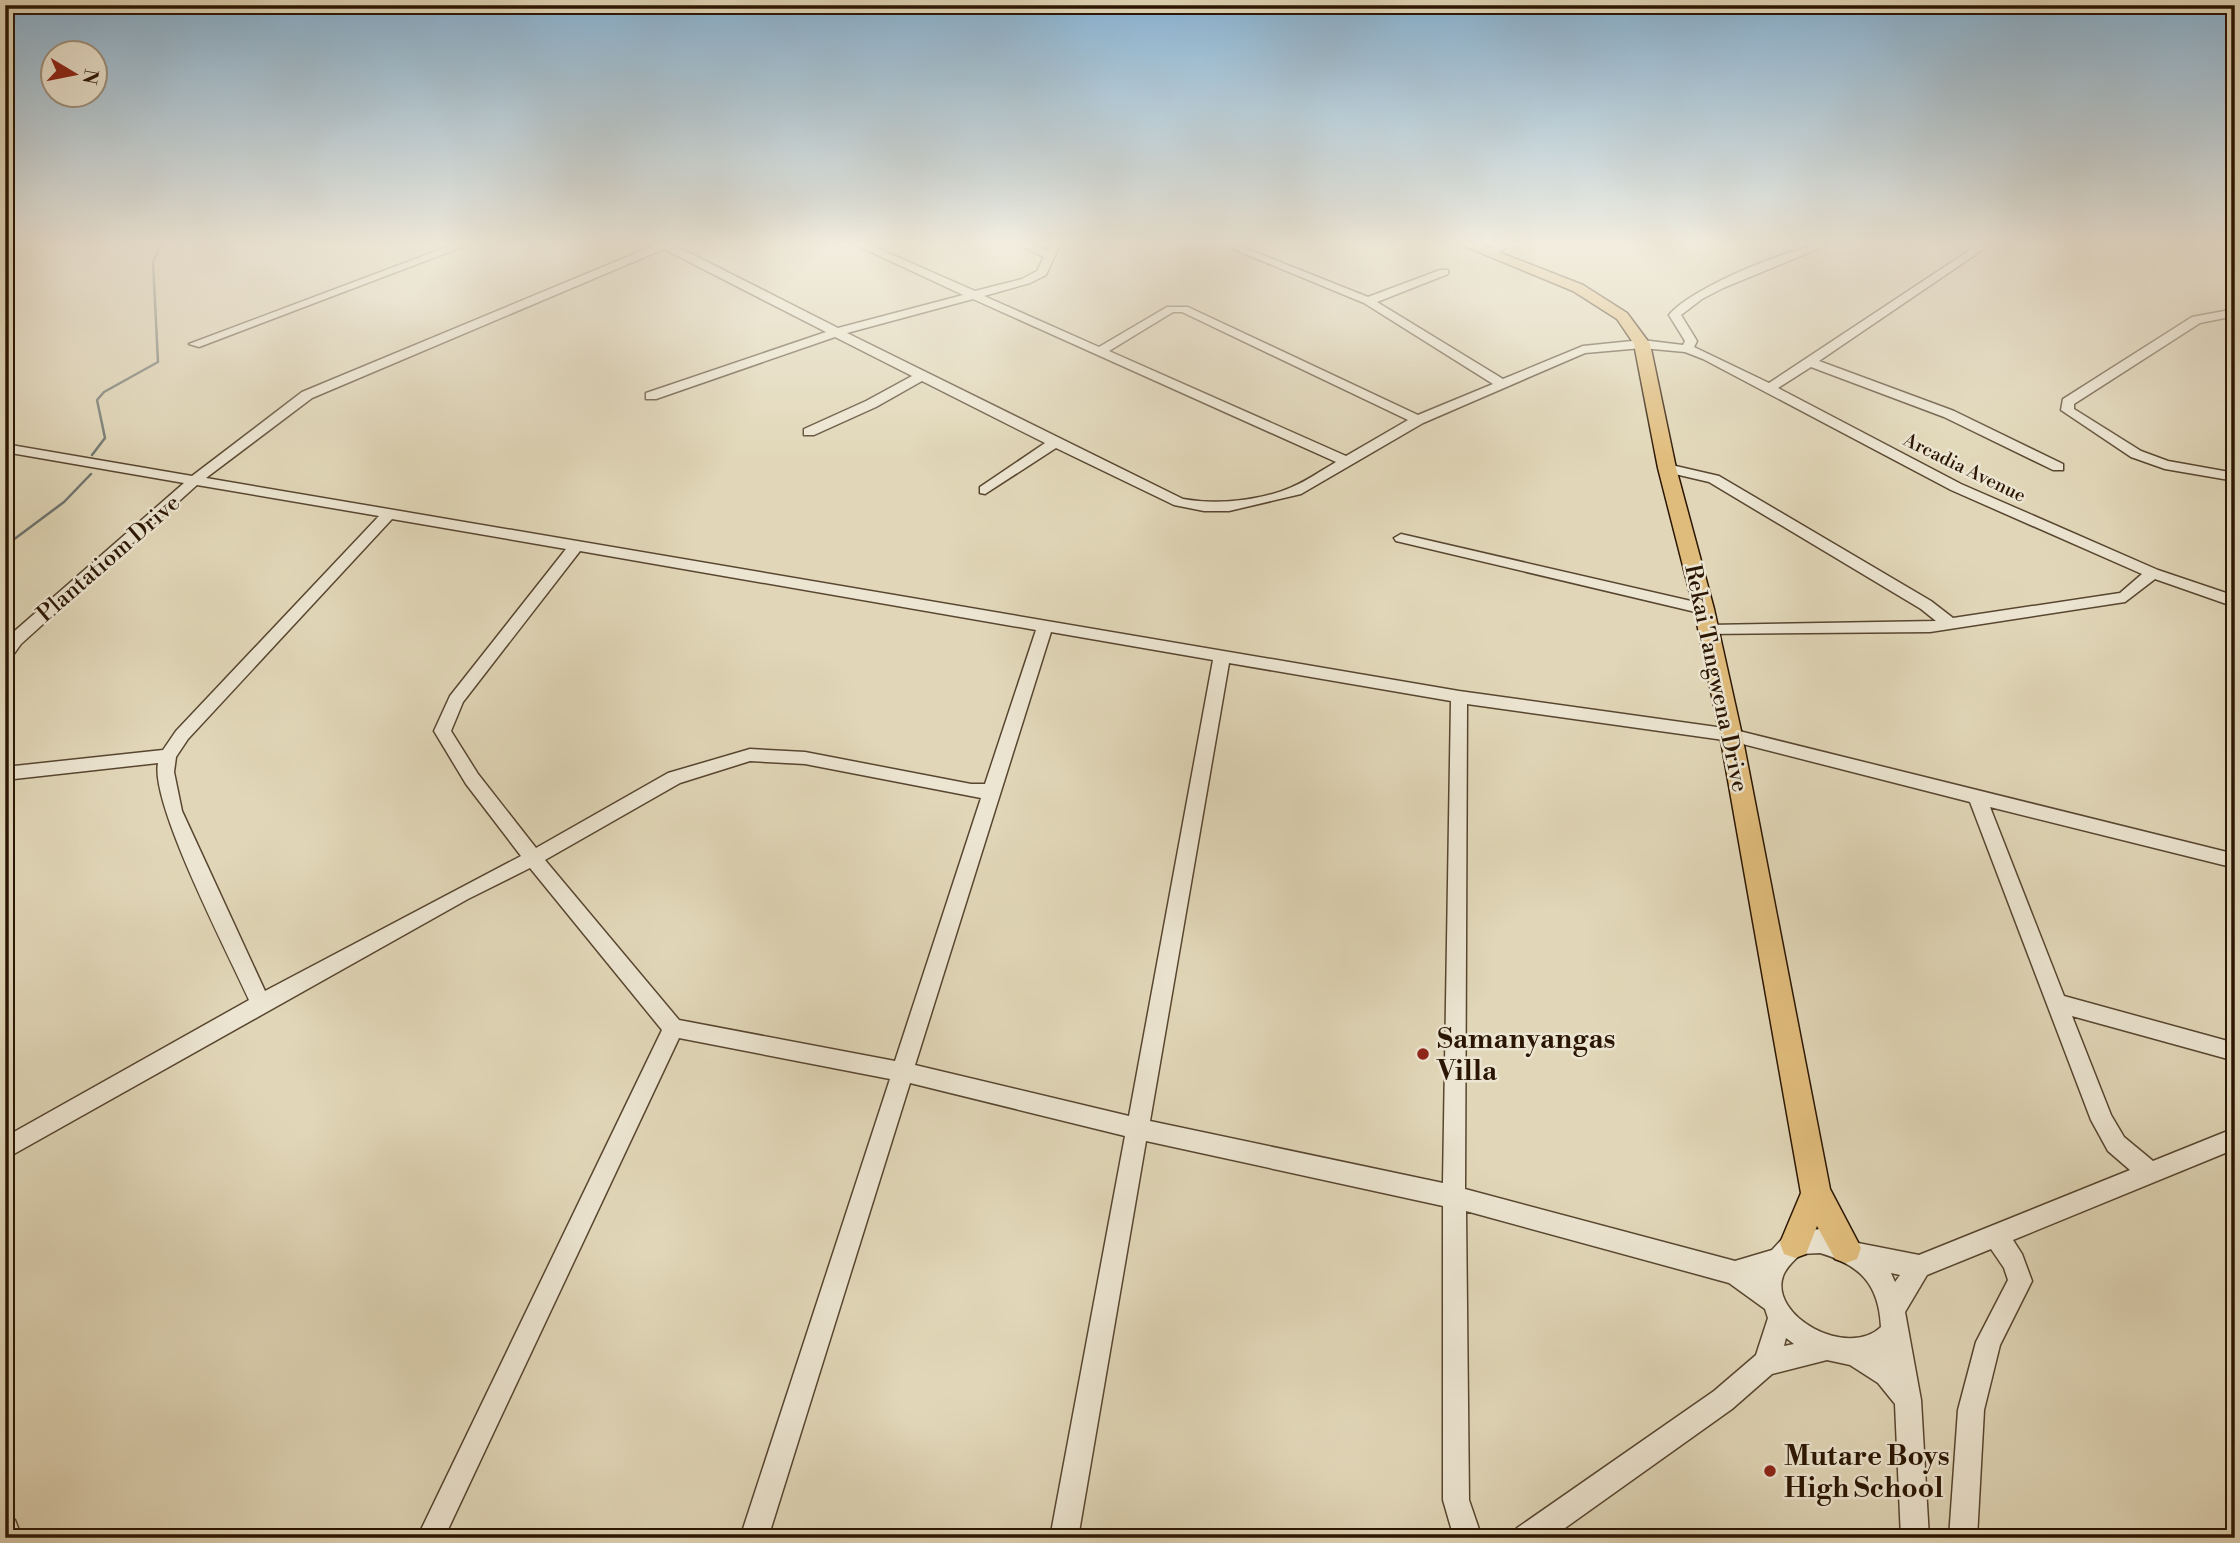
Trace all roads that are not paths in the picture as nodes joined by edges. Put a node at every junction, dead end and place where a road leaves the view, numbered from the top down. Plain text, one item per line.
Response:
1 (271, 316) edge
2 (495, 316) edge
3 (806, 316) edge
4 (896, 316) edge
5 (1021, 316) edge
6 (1159, 316) edge
7 (1199, 316) edge
8 (1392, 316) edge
9 (1622, 316) edge
10 (1675, 316) edge
11 (1878, 316) edge
12 (2215, 316) edge
13 (837, 332) junction
14 (195, 344) dead end
15 (1642, 344) junction
16 (1687, 349) junction
17 (1101, 351) junction
18 (1809, 362) junction
19 (921, 376) junction
20 (1502, 384) junction
21 (1769, 389) junction
22 (652, 396) dead end
23 (1418, 420) junction
24 (809, 432) dead end
25 (1055, 443) junction
26 (5, 448) edge
27 (1347, 463) junction
28 (2058, 467) dead end
29 (1667, 468) junction
30 (2235, 477) edge
31 (195, 482) junction
32 (985, 490) dead end
33 (389, 514) junction
34 (1401, 537) dead end
35 (577, 545) junction
36 (2153, 573) junction
37 (2235, 602) edge
38 (1707, 619) junction
39 (1950, 624) junction
40 (1045, 627) junction
41 (5, 654) edge
42 (1222, 656) junction
43 (1459, 696) junction
44 (1731, 735) junction
45 (169, 756) junction
46 (5, 774) edge
47 (992, 791) junction
48 (1977, 796) junction
49 (533, 858) junction
50 (2235, 861) edge
51 (2058, 1003) junction
52 (261, 1004) junction
53 (673, 1028) junction
54 (2235, 1052) edge
55 (904, 1072) junction
56 (1135, 1128) junction
57 (2235, 1138) edge
58 (5, 1149) edge
59 (2150, 1173) junction
60 (1816, 1193) junction
61 (1454, 1197) junction
62 (1996, 1236) junction
63 (1787, 1251) junction
64 (1852, 1251) junction
65 (1919, 1267) junction
66 (1735, 1273) junction
67 (1894, 1306) junction
68 (1778, 1310) junction
69 (1894, 1332) junction
70 (1824, 1349) junction
71 (1854, 1353) junction
72 (1766, 1363) junction
73 (1908, 1400) junction
74 (5, 1530) edge
75 (8, 1538) edge
76 (430, 1538) edge
77 (754, 1538) edge
78 (1064, 1538) edge
79 (1468, 1538) edge
80 (1527, 1538) edge
81 (1915, 1538) edge
82 (1963, 1538) edge

1 - 14 street
2 - 31 street
3 - 13 street, Arcadia Avenue
4 - 13 street
5 - 17 street
6 - 17 street
7 - 23 street
8 - 20 street
9 - 15 main road, Rekai Tangwena Drive
10 - 16 street
11 - 18 street
12 - 30 street
13 - 19 street, Arcadia Avenue
13 - 22 street
15 - 16 street, Arcadia Avenue
15 - 20 street, Arcadia Avenue
15 - 29 main road, Rekai Tangwena Drive
16 - 21 street, Arcadia Avenue
17 - 27 street
18 - 21 street
18 - 28 street
19 - 24 street
19 - 25 street, Arcadia Avenue
20 - 23 street, Arcadia Avenue
21 - 36 street, Arcadia Avenue
23 - 27 street, Arcadia Avenue
25 - 27 street, Arcadia Avenue
25 - 32 street
26 - 31 street, Plantatiom Drive
29 - 38 main road, Rekai Tangwena Drive
29 - 39 street
31 - 33 street
31 - 41 street, Plantatiom Drive
33 - 35 street
33 - 45 street
34 - 38 street
35 - 40 street
35 - 49 street
36 - 37 street, Arcadia Avenue
36 - 39 street
38 - 39 street
38 - 44 main road, Rekai Tangwena Drive
40 - 42 street
40 - 47 street
42 - 43 street
42 - 56 street
43 - 44 street
43 - 61 street
44 - 48 street
44 - 60 main road, Rekai Tangwena Drive
45 - 46 street
45 - 52 street
47 - 49 street
47 - 55 street
48 - 50 street
48 - 51 street
49 - 52 street
49 - 53 street
51 - 54 street
51 - 59 street
52 - 58 street
53 - 55 street
53 - 76 street
55 - 56 street
55 - 77 street
56 - 61 street
56 - 78 street
57 - 59 street
59 - 62 street
60 - 63 main road
60 - 64 main road
61 - 66 street
61 - 79 street
62 - 65 street
62 - 82 street
63 - 64 street
63 - 66 street
63 - 68 street
64 - 65 street
64 - 67 street
65 - 67 street
66 - 68 street
67 - 69 street
68 - 70 street
68 - 72 street
69 - 71 street
69 - 73 street
70 - 71 street
70 - 72 street
71 - 73 street
72 - 80 street
73 - 81 street
74 - 75 street

